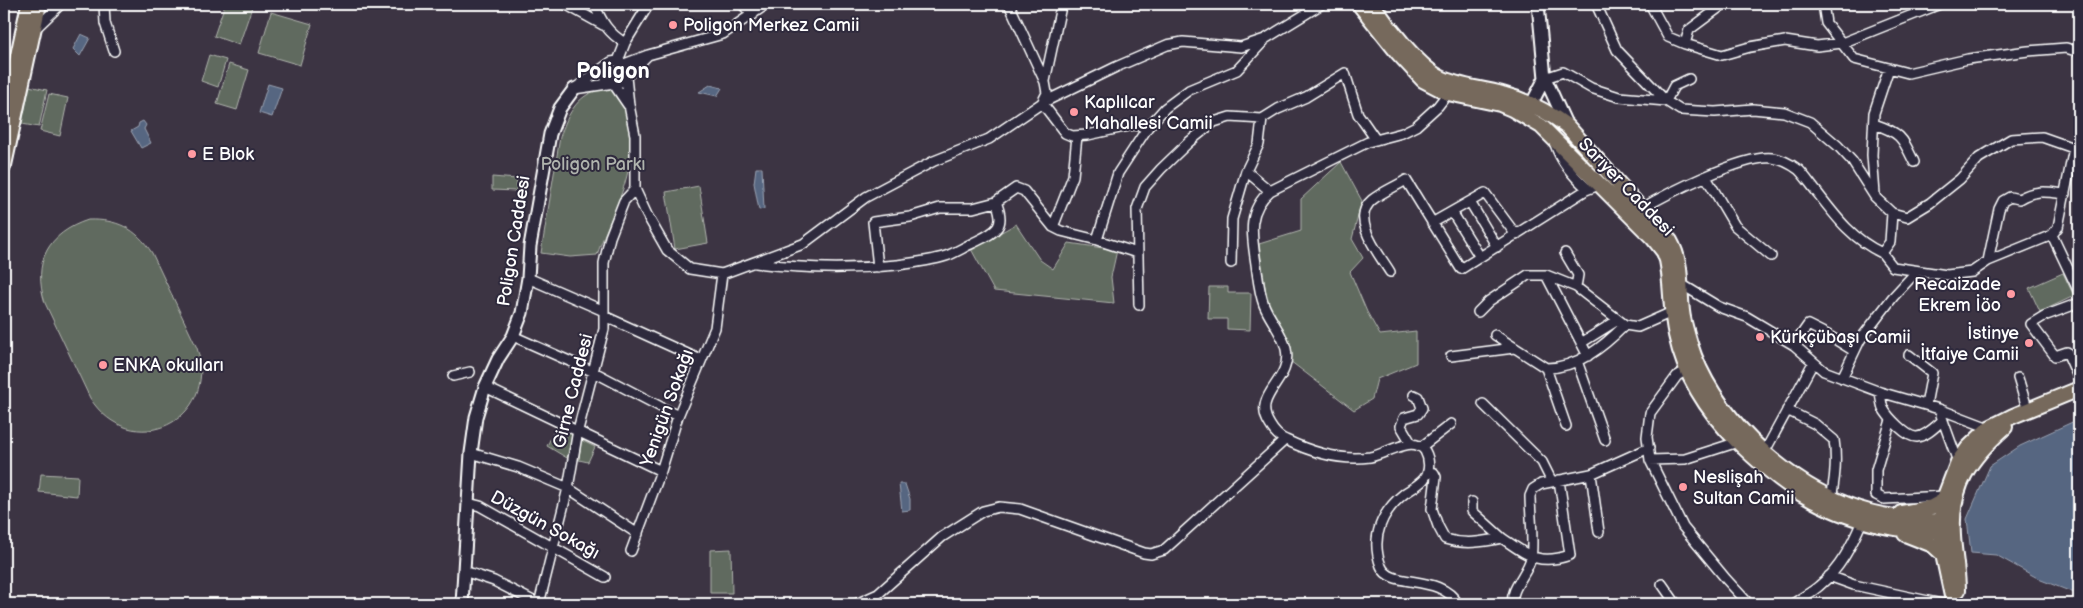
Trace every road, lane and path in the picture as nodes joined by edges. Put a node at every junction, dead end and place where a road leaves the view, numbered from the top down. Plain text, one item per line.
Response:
1 (29, 4) edge
2 (39, 4) edge
3 (61, 4) edge
4 (104, 4) edge
5 (565, 4) edge
6 (594, 4) edge
7 (648, 4) edge
8 (742, 4) edge
9 (768, 4) edge
10 (1009, 4) edge
11 (1322, 4) edge
12 (1359, 4) edge
13 (1372, 4) edge
14 (1538, 4) edge
15 (1596, 4) edge
16 (1650, 4) edge
17 (1724, 4) edge
18 (1823, 4) edge
19 (1940, 4) edge
20 (1060, 11) dead end
21 (753, 15) junction
22 (603, 25) junction
23 (33, 30) junction
24 (1265, 39) junction
25 (625, 43) junction
26 (1842, 43) junction
27 (1685, 44) junction
28 (114, 51) dead end
29 (2079, 52) edge
30 (648, 55) junction
31 (621, 62) junction
32 (605, 67) junction
33 (1889, 68) junction
34 (626, 76) junction
35 (1545, 78) junction
36 (1689, 79) dead end
37 (1045, 82) junction
38 (613, 83) junction
39 (1450, 88) junction
40 (574, 89) junction
41 (1666, 101) junction
42 (1042, 104) junction
43 (629, 105) junction
44 (1531, 105) junction
45 (1262, 119) junction
46 (4, 121) edge
47 (1874, 124) junction
48 (1541, 126) junction
49 (1567, 126) junction
50 (1148, 127) junction
51 (1077, 136) junction
52 (1553, 139) junction
53 (1376, 140) junction
54 (2077, 149) edge
55 (1914, 162) dead end
56 (4, 165) edge
57 (1246, 171) junction
58 (1610, 175) junction
59 (1706, 177) junction
60 (1594, 187) junction
61 (635, 189) junction
62 (1270, 191) junction
63 (2066, 194) junction
64 (1875, 197) junction
65 (996, 202) junction
66 (1470, 202) junction
67 (1641, 210) junction
68 (1452, 212) junction
69 (1892, 213) junction
70 (1432, 223) junction
71 (1053, 227) junction
72 (2052, 235) junction
73 (1516, 236) junction
74 (1097, 240) junction
75 (1497, 247) junction
76 (1566, 253) dead end
77 (1882, 253) junction
78 (1137, 254) junction
79 (1771, 256) dead end
80 (1480, 257) junction
81 (1988, 261) junction
82 (753, 263) junction
83 (1231, 263) dead end
84 (878, 267) junction
85 (1390, 272) dead end
86 (1916, 272) junction
87 (722, 274) junction
88 (1546, 275) junction
89 (528, 278) junction
90 (1681, 284) junction
91 (1576, 287) junction
92 (2079, 292) edge
93 (2079, 303) edge
94 (1139, 305) dead end
95 (1677, 311) junction
96 (1478, 312) dead end
97 (604, 314) junction
98 (1621, 323) junction
99 (1495, 335) dead end
100 (513, 336) junction
101 (1581, 343) junction
102 (1794, 345) junction
103 (1514, 348) junction
104 (1854, 351) junction
105 (1909, 355) dead end
106 (1451, 356) dead end
107 (1588, 356) junction
108 (701, 360) junction
109 (1577, 361) junction
110 (1813, 363) junction
111 (1546, 368) junction
112 (1692, 368) junction
113 (470, 372) dead end
114 (594, 372) junction
115 (453, 376) dead end
116 (1842, 378) junction
117 (2018, 378) dead end
118 (2079, 379) edge
119 (485, 387) junction
120 (2079, 389) edge
121 (1880, 392) junction
122 (1414, 395) dead end
123 (1482, 404) dead end
124 (1926, 405) junction
125 (1939, 409) junction
126 (1787, 410) junction
127 (2028, 411) junction
128 (678, 416) junction
129 (1891, 420) junction
130 (1942, 420) junction
131 (1451, 424) dead end
132 (1566, 426) dead end
133 (1989, 428) junction
134 (578, 430) junction
135 (1741, 438) junction
136 (1285, 440) junction
137 (1605, 440) dead end
138 (1411, 443) junction
139 (1421, 447) junction
140 (1649, 448) junction
141 (1765, 451) junction
142 (472, 452) junction
143 (1650, 460) junction
144 (1958, 462) junction
145 (661, 470) junction
146 (1428, 472) junction
147 (1590, 474) junction
148 (1556, 481) junction
149 (568, 488) junction
150 (1831, 498) junction
151 (1944, 498) junction
152 (1472, 502) dead end
153 (468, 503) junction
154 (1862, 521) junction
155 (1887, 521) junction
156 (1945, 526) junction
157 (1600, 532) dead end
158 (638, 534) junction
159 (1502, 538) junction
160 (554, 547) junction
161 (631, 550) dead end
162 (1943, 554) junction
163 (1531, 558) junction
164 (464, 571) junction
165 (1829, 576) junction
166 (605, 577) dead end
167 (1662, 584) dead end
168 (462, 604) edge
169 (539, 604) edge
170 (856, 604) edge
171 (1458, 604) edge
172 (1514, 604) edge
173 (1676, 604) edge
174 (1750, 604) edge
175 (1792, 604) edge
176 (1942, 604) edge
177 (1957, 604) edge

1 - 46 main road
2 - 23 main road
3 - 23 street
4 - 28 street
5 - 22 street
6 - 22 street
7 - 25 street
8 - 21 street
9 - 21 street
10 - 37 street
11 - 24 street
12 - 39 main road, Sarıyer Caddesi
13 - 39 main road, Sarıyer Caddesi
14 - 35 street
15 - 41 street
16 - 27 street
17 - 27 street
18 - 26 street
19 - 26 street
20 - 37 street
21 - 30 street
22 - 25 street
23 - 56 main road
24 - 42 street
24 - 50 street
25 - 31 street
26 - 27 street
26 - 33 street
29 - 33 street
30 - 31 street
30 - 34 street
31 - 32 street
31 - 34 street
32 - 38 street
32 - 40 street
33 - 47 street
34 - 38 street
34 - 43 street
35 - 41 street
35 - 44 street
35 - 49 street
36 - 41 street
37 - 42 street
38 - 40 street
38 - 43 street
39 - 44 main road, Sarıyer Caddesi
39 - 48 main road, Sarıyer Caddesi
39 - 53 street
40 - 89 street, Poligon Caddesi
41 - 64 street
42 - 51 street
42 - 82 street
43 - 61 street
44 - 48 main road
44 - 49 main road, Sarıyer Caddesi
45 - 53 street
45 - 57 street
45 - 78 street
47 - 55 street
47 - 64 street
48 - 52 main road, Sarıyer Caddesi
49 - 52 main road
49 - 58 main road, Sarıyer Caddesi
50 - 51 street
50 - 74 street
51 - 71 street
52 - 60 main road, Sarıyer Caddesi
53 - 62 street
54 - 63 street
54 - 69 street
57 - 62 street
57 - 83 street
58 - 60 main road
58 - 67 main road, Sarıyer Caddesi
59 - 67 street
59 - 77 street
59 - 79 street
60 - 73 street
60 - 95 main road, Sarıyer Caddesi
61 - 87 street
61 - 97 street, Girne Caddesi
62 - 136 street
63 - 72 street
63 - 81 street
64 - 69 street
65 - 71 street
65 - 84 street
65 - 84 street
66 - 68 street
66 - 73 street
66 - 75 street
67 - 90 main road, Sarıyer Caddesi
68 - 70 street
68 - 80 street
69 - 77 street
70 - 80 street
70 - 85 street
71 - 74 street
72 - 81 street
72 - 92 street
73 - 75 street
74 - 78 street
75 - 80 street
76 - 91 street
77 - 86 street
78 - 94 street
81 - 86 street
82 - 84 street
82 - 87 street
86 - 104 street
87 - 108 street, Yenigün Sokağı
88 - 91 street
88 - 96 street
88 - 101 street
89 - 97 street
89 - 100 street, Poligon Caddesi
90 - 95 main road, Sarıyer Caddesi
90 - 102 street
91 - 98 street
93 - 118 street
95 - 98 street
95 - 112 main road, Sarıyer Caddesi
97 - 108 street
97 - 114 street, Girne Caddesi
98 - 101 street
98 - 107 street
99 - 103 street
100 - 114 street
100 - 119 street, Poligon Caddesi
101 - 107 street
102 - 104 street
102 - 110 street
103 - 106 street
103 - 111 street
104 - 116 street
105 - 124 street
107 - 109 street
108 - 128 street, Yenigün Sokağı
109 - 111 street
109 - 137 street
110 - 116 street
110 - 126 street
111 - 132 street
112 - 135 main road, Sarıyer Caddesi
112 - 140 street
113 - 115 street
114 - 128 street
114 - 134 street, Girne Caddesi
116 - 121 street
117 - 127 street
119 - 134 street
119 - 142 street, Poligon Caddesi
120 - 127 main road
121 - 124 street
121 - 129 street
122 - 138 street
123 - 148 street
124 - 125 street
125 - 130 street
125 - 133 street
126 - 141 street
126 - 150 street
127 - 133 main road
127 - 156 main road
128 - 145 street, Yenigün Sokağı
129 - 130 street
129 - 151 street
130 - 144 street
131 - 139 street
133 - 144 main road
134 - 145 street
134 - 149 street, Girne Caddesi
135 - 141 main road, Sarıyer Caddesi
135 - 143 street
135 - 154 main road, Sarıyer Caddesi
136 - 138 street
136 - 170 street
138 - 139 street
139 - 146 street
140 - 143 street
140 - 147 street
141 - 150 main road, Sarıyer Caddesi
142 - 149 street
142 - 153 street, Poligon Caddesi
143 - 174 street
144 - 151 main road
145 - 158 street, Yenigün Sokağı
146 - 159 street
146 - 171 street
147 - 148 street
147 - 157 street
148 - 163 street
148 - 163 street
149 - 158 street
149 - 160 street, Girne Caddesi
150 - 155 main road, Sarıyer Caddesi
151 - 155 main road
151 - 156 main road
152 - 159 street
153 - 160 street, Düzgün Sokağı
153 - 164 street, Poligon Caddesi
154 - 155 main road, Sarıyer Caddesi
154 - 165 street
155 - 156 main road, Sarıyer Caddesi
155 - 162 main road
156 - 162 main road
156 - 177 main road
158 - 161 street, Yenigün Sokağı
159 - 163 street
160 - 166 street, Düzgün Sokağı
160 - 169 street, Girne Caddesi
162 - 177 main road
163 - 172 street
164 - 168 street, Poligon Caddesi
164 - 169 street
165 - 175 street
165 - 176 street
167 - 173 street

